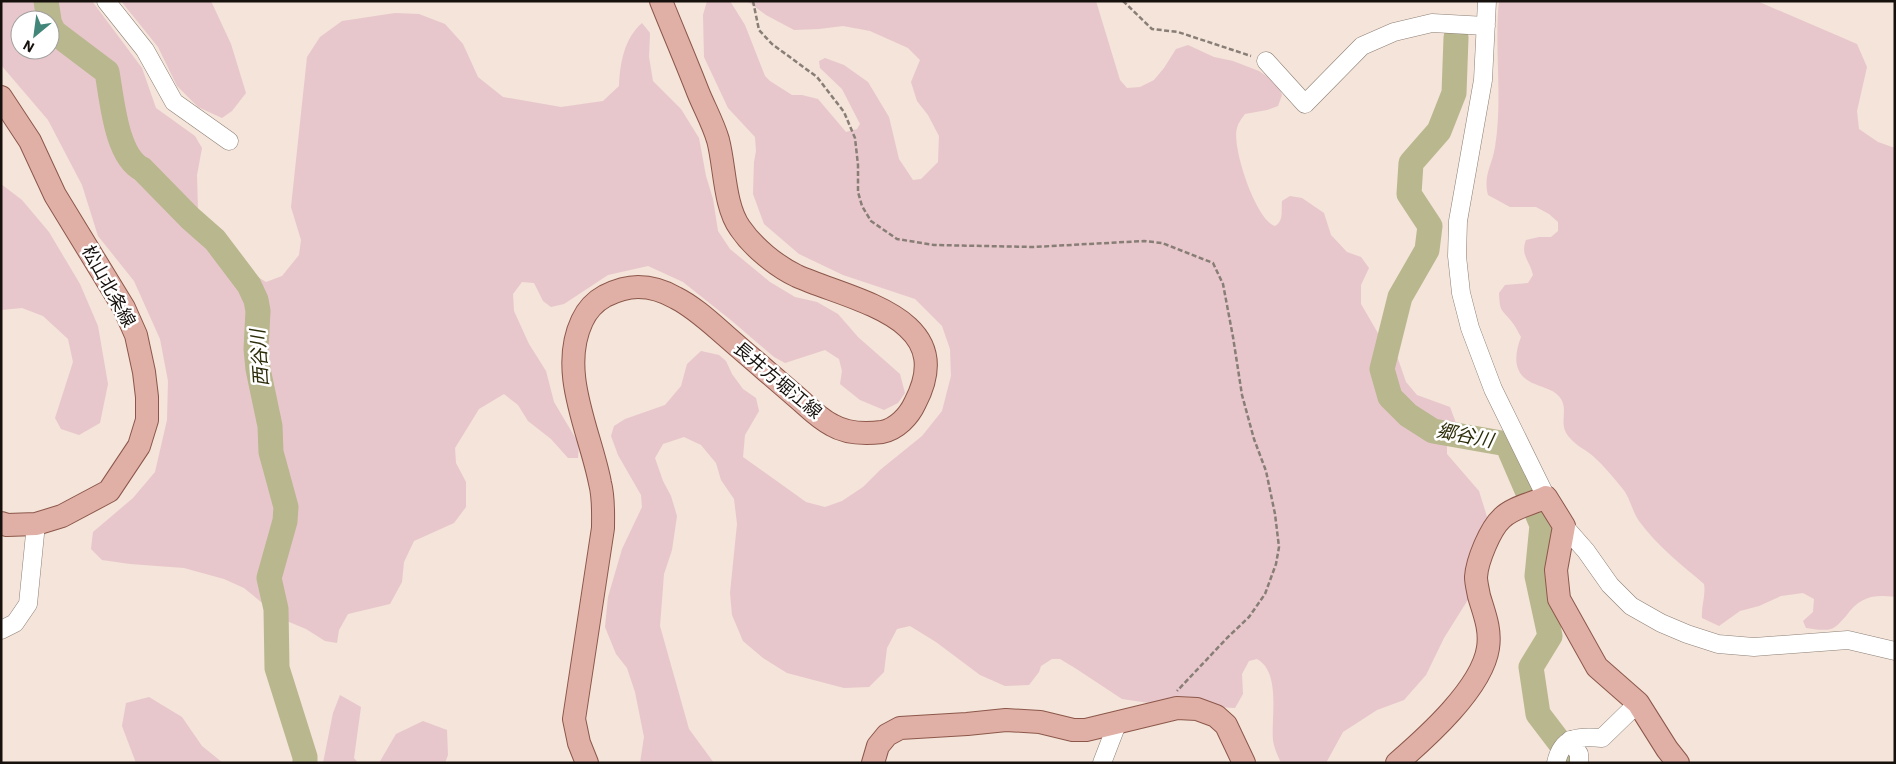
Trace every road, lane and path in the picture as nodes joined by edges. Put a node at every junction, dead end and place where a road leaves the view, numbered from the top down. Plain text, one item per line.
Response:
1 (106, 1) edge
2 (661, 1) edge
3 (753, 1) edge
4 (1123, 1) edge
5 (1488, 1) edge
6 (1486, 26) junction
7 (1266, 61) joint
8 (1, 96) edge
9 (229, 141) dead end
10 (1543, 498) junction
11 (1, 524) edge
12 (36, 524) junction
13 (1564, 526) junction
14 (1, 630) edge
15 (1895, 651) edge
16 (1175, 693) dead end
17 (1638, 703) junction
18 (1117, 724) junction
19 (1570, 740) junction
20 (587, 763) edge
21 (873, 763) edge
22 (1102, 763) edge
23 (1244, 763) edge
24 (1397, 763) edge
25 (1556, 763) edge
26 (1579, 763) edge
27 (1678, 763) edge

1 - 9 street
2 - 20 main road, 長井方堀江線
3 - 16 path
4 - 7 path
5 - 6 street
6 - 7 street
6 - 10 street
8 - 12 main road, 松山北条線
10 - 13 main road
10 - 24 main road
11 - 12 main road, 松山北条線
12 - 14 street
13 - 15 street
13 - 17 main road
17 - 19 street
17 - 27 main road
18 - 21 main road
18 - 22 street
18 - 23 main road
19 - 25 street
19 - 26 street

